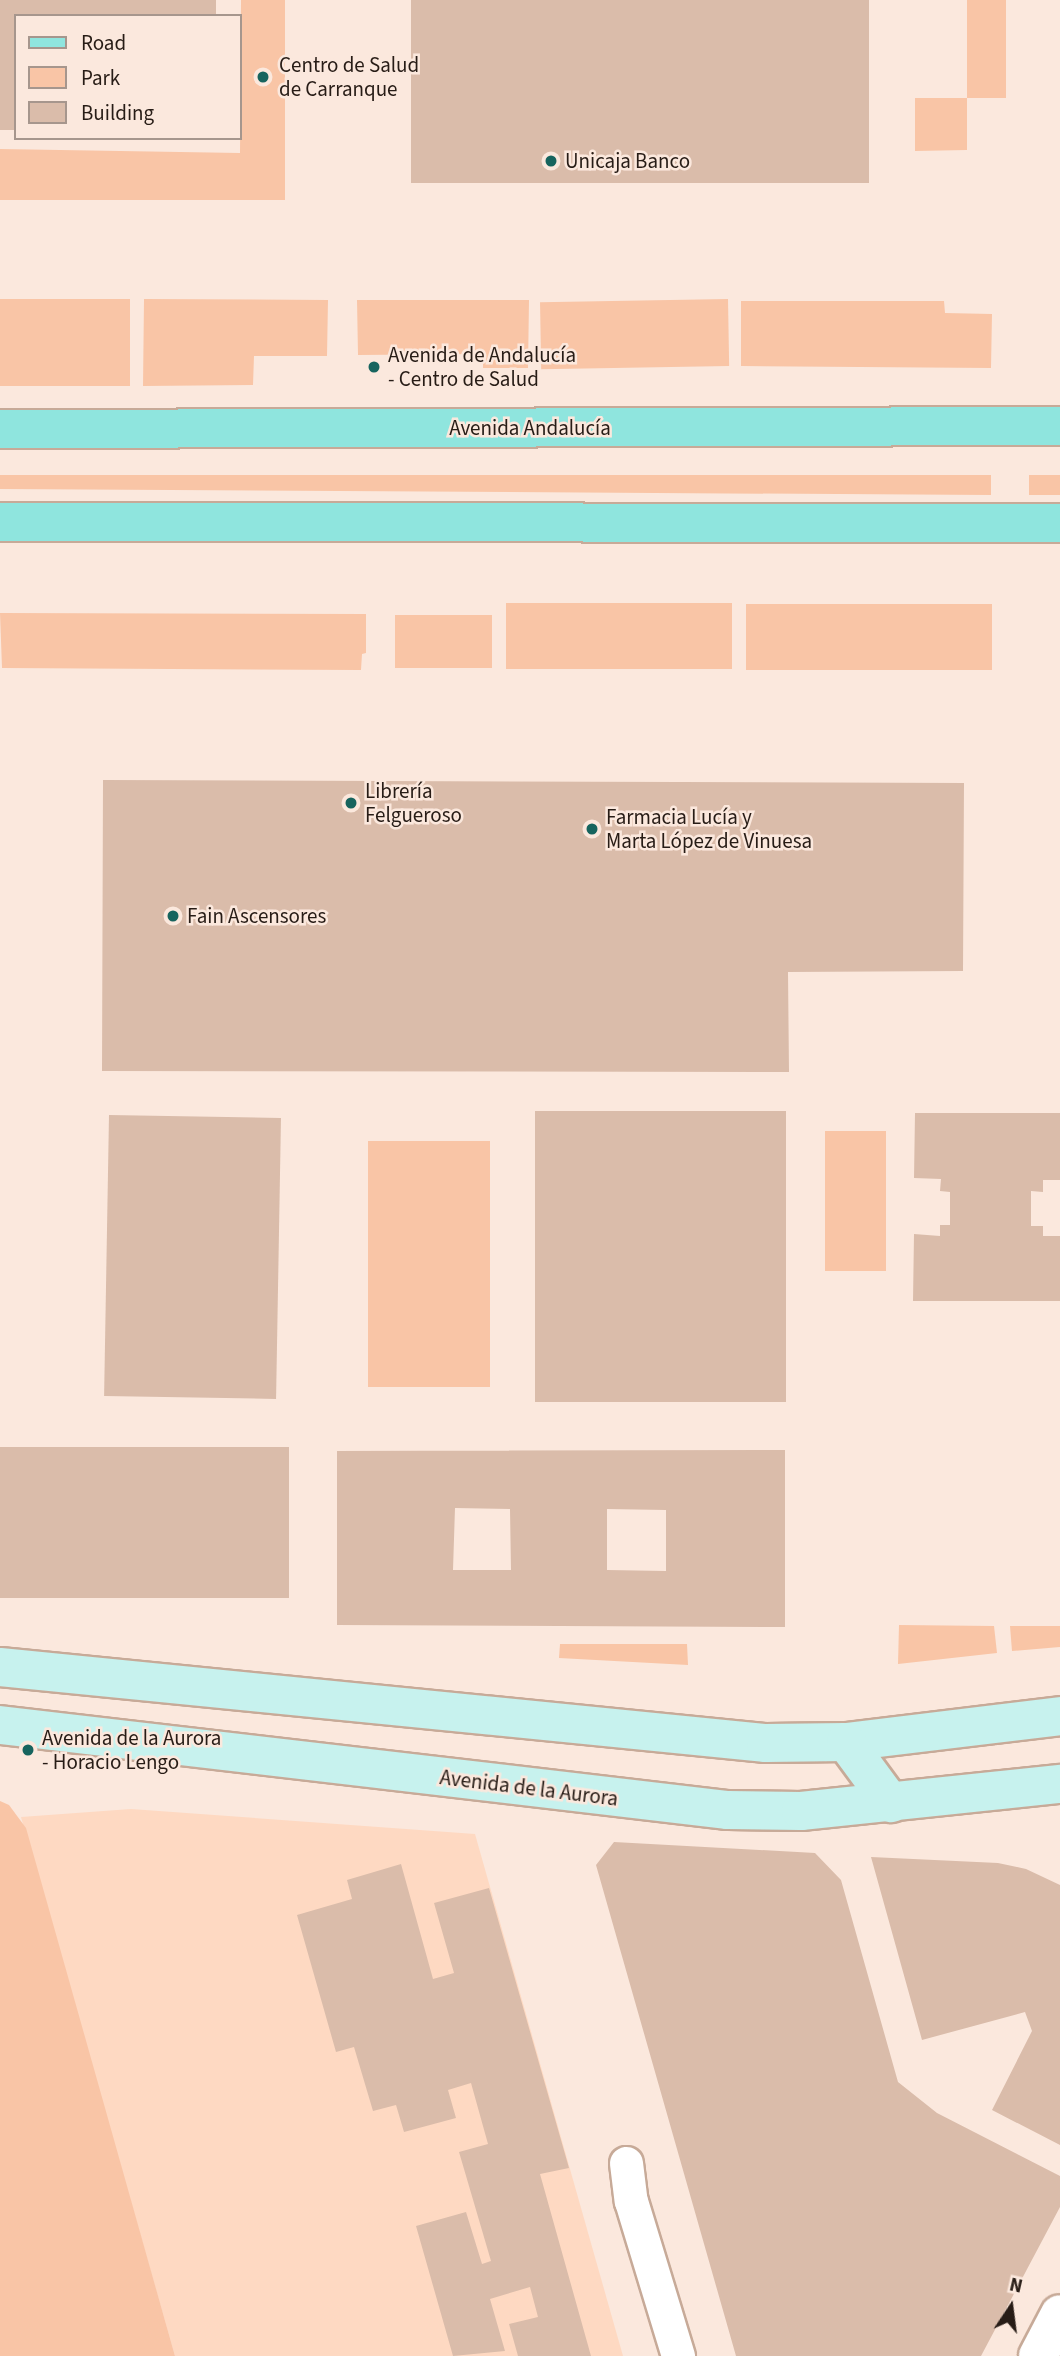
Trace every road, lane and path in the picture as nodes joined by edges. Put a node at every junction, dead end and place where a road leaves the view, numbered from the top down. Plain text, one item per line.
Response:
1 (1060, 426) edge
2 (0, 429) edge
3 (0, 522) edge
4 (1060, 523) edge
5 (0, 1667) edge
6 (1060, 1716) edge
7 (0, 1725) edge
8 (846, 1742) junction
9 (1060, 1784) edge
10 (891, 1803) junction
11 (626, 2163) dead end
12 (1060, 2314) edge
13 (678, 2356) edge
14 (1038, 2356) edge

1 - 2 main road, Avenida Andalucía
3 - 4 main road
5 - 8 main road
6 - 8 main road
7 - 10 main road, Avenida de la Aurora
8 - 10 main road
9 - 10 main road, Avenida de la Aurora
11 - 13 street
12 - 14 street

